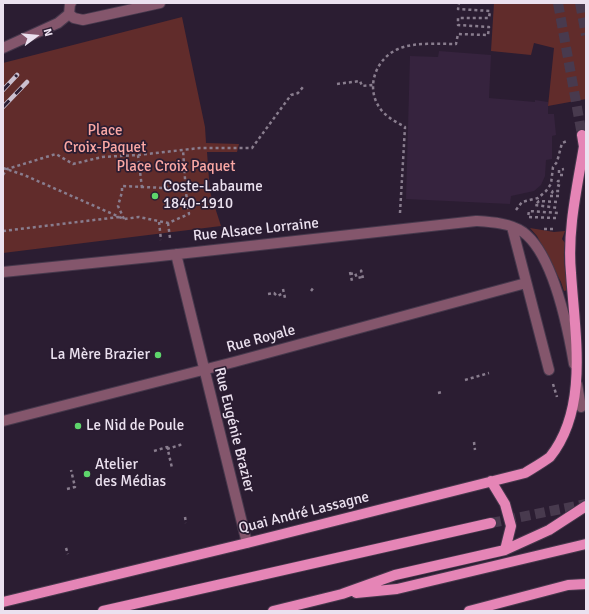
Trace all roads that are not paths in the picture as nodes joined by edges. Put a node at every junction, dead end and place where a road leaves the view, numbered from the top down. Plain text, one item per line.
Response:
1 (71, 3) edge
2 (160, 3) edge
3 (69, 14) junction
4 (3, 48) edge
5 (582, 135) dead end
6 (584, 146) junction
7 (586, 159) edge
8 (512, 227) junction
9 (176, 254) junction
10 (3, 272) edge
11 (526, 283) junction
12 (204, 370) junction
13 (549, 370) dead end
14 (581, 407) junction
15 (3, 421) edge
16 (491, 481) junction
17 (586, 506) edge
18 (491, 523) tunnel mouth
19 (585, 542) edge
20 (247, 543) junction
21 (505, 550) junction
22 (586, 584) edge
23 (342, 594) junction
24 (3, 602) edge
25 (103, 611) edge
26 (273, 611) edge
27 (469, 611) edge

1 - 3 street
2 - 3 street
3 - 4 street
5 - 6 main road
6 - 7 main road
6 - 14 main road, Quai André Lassagne
8 - 9 street, Rue Alsace Lorraine
8 - 11 street
8 - 14 street
9 - 10 street, Rue Alsace Lorraine
9 - 12 street, Rue Eugénie Brazier
11 - 12 street, Rue Royale
11 - 13 street
12 - 15 street, Rue Royale
12 - 20 street, Rue Eugénie Brazier
14 - 16 main road, Quai André Lassagne
16 - 20 main road, Quai André Lassagne
16 - 21 main road
17 - 21 main road
18 - 25 main road
19 - 23 main road
20 - 24 main road, Quai André Lassagne
21 - 23 main road
22 - 27 main road
23 - 26 main road

